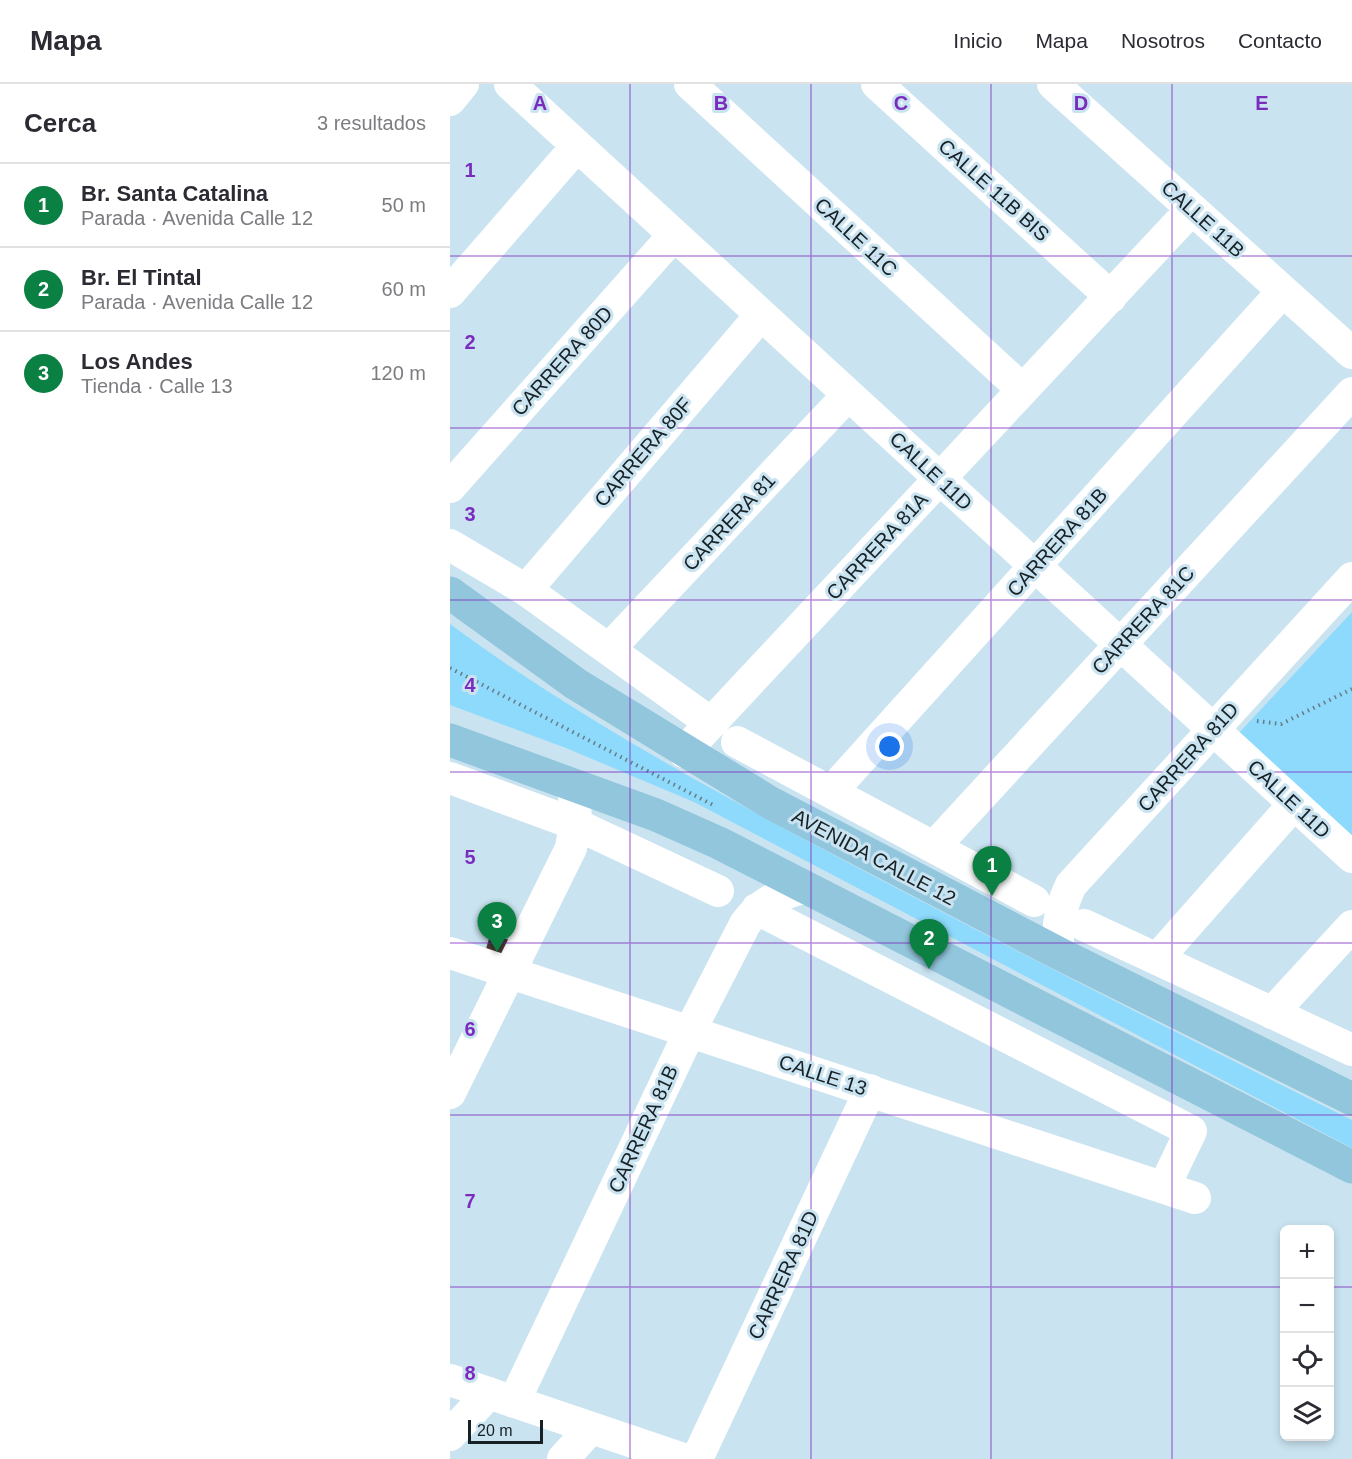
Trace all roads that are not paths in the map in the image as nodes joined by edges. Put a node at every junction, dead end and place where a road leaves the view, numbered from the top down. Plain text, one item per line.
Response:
1 (463, 84) edge
2 (510, 84) edge
3 (690, 84) edge
4 (877, 84) edge
5 (1053, 84) edge
6 (450, 100) edge
7 (577, 146) junction
8 (1192, 210) junction
9 (674, 235) junction
10 (1283, 291) junction
11 (450, 292) edge
12 (1111, 297) junction
13 (761, 315) junction
14 (1352, 353) edge
15 (1023, 390) junction
16 (1352, 393) edge
17 (848, 395) junction
18 (940, 479) junction
19 (450, 487) edge
20 (450, 544) edge
21 (1035, 566) junction
22 (1352, 578) edge
23 (526, 590) junction
24 (450, 593) edge
25 (450, 605) edge
26 (494, 627) junction
27 (1120, 645) junction
28 (610, 648) junction
29 (711, 723) junction
30 (1213, 730) junction
31 (450, 740) edge
32 (737, 742) dead end
33 (684, 752) junction
34 (450, 778) edge
35 (573, 786) junction
36 (831, 792) junction
37 (1294, 804) junction
38 (575, 824) junction
39 (934, 847) junction
40 (1352, 857) edge
41 (804, 888) junction
42 (718, 891) dead end
43 (1034, 901) dead end
44 (757, 909) junction
45 (1084, 925) dead end
46 (1352, 926) edge
47 (450, 953) edge
48 (1058, 953) junction
49 (1157, 960) junction
50 (509, 972) junction
51 (1272, 1013) junction
52 (690, 1031) junction
53 (1352, 1050) edge
54 (870, 1090) junction
55 (450, 1094) edge
56 (1352, 1099) edge
57 (1225, 1102) junction
58 (1352, 1167) edge
59 (1164, 1187) junction
60 (1352, 1191) edge
61 (1195, 1198) dead end
62 (450, 1380) edge
63 (502, 1397) junction
64 (591, 1428) junction
65 (450, 1435) edge
66 (563, 1459) edge
67 (683, 1459) edge
68 (697, 1459) edge

1 - 6 street
2 - 7 street, CALLE 11D
3 - 15 street, CALLE 11C
4 - 12 street, CALLE 11B BIS
5 - 8 street, CALLE 11B
7 - 9 street, CALLE 11D
7 - 11 street
8 - 10 street, CALLE 11B
8 - 12 street, CARRERA 81A
9 - 13 street, CALLE 11D
9 - 19 street, CARRERA 80D
10 - 14 street, CALLE 11B
10 - 21 street, CARRERA 81B
12 - 15 street, CARRERA 81A
13 - 17 street, CALLE 11D
13 - 23 street, CARRERA 80F
15 - 18 street, CARRERA 81A
16 - 27 street, CARRERA 81C
17 - 18 street, CALLE 11D
17 - 28 street, CARRERA 81
18 - 21 street, CALLE 11D
18 - 29 street, CARRERA 81A
20 - 23 street
21 - 27 street, CALLE 11D
21 - 36 street, CARRERA 81B
22 - 30 street, CARRERA 81D
23 - 28 street
24 - 26 main road, AVENIDA CALLE 12
25 - 26 main road
26 - 33 main road, AVENIDA CALLE 12
27 - 30 street, CALLE 11D
27 - 39 street, CARRERA 81C
28 - 29 street
29 - 33 street, CARRERA 81A
30 - 37 street, CALLE 11D
30 - 48 street, CARRERA 81D
31 - 35 main road
32 - 36 street
33 - 48 main road, AVENIDA CALLE 12
34 - 38 street
35 - 38 street
35 - 41 main road
36 - 39 street
37 - 40 street, CALLE 11D
37 - 49 street
38 - 42 street
38 - 50 street
39 - 43 street
41 - 44 street, CARRERA 81B
41 - 57 main road
44 - 52 street, CARRERA 81B
44 - 59 street
45 - 49 street
46 - 51 street
47 - 50 street, CALLE 13
48 - 56 main road, AVENIDA CALLE 12
49 - 51 street
50 - 52 street, CALLE 13
50 - 55 street
51 - 53 street
52 - 54 street, CALLE 13
52 - 63 street, CARRERA 81B
54 - 59 street, CALLE 13
54 - 68 street, CARRERA 81D
57 - 58 main road
57 - 60 main road
59 - 61 street, CALLE 13
62 - 63 street
63 - 64 street
63 - 65 street, CARRERA 81B
64 - 66 street
64 - 67 street

